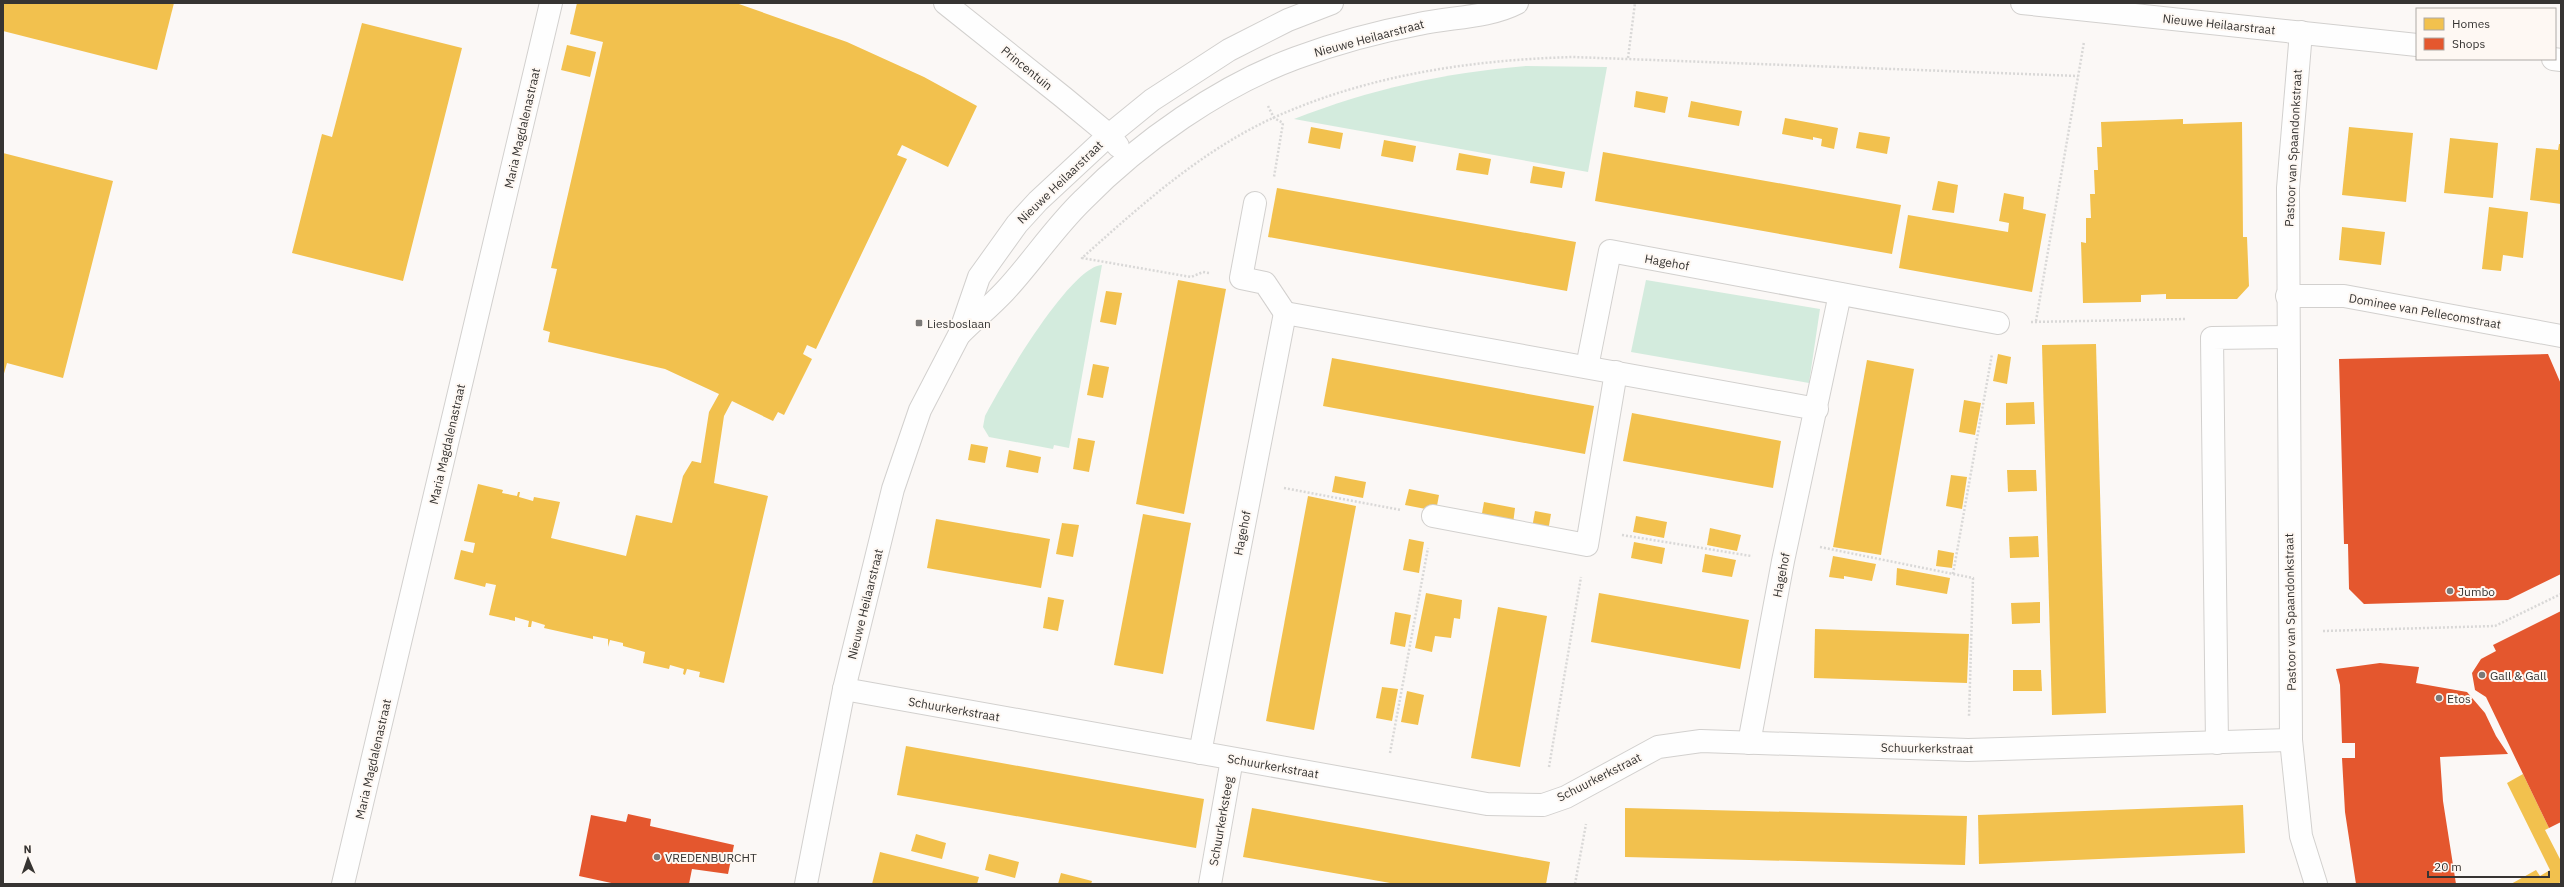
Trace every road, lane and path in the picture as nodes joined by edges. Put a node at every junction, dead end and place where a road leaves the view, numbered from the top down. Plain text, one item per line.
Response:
1 (551, 3) edge
2 (945, 3) edge
3 (1332, 3) edge
4 (1516, 3) edge
5 (1634, 3) edge
6 (2022, 3) edge
7 (2090, 10) junction
8 (2301, 32) junction
9 (2416, 45) edge
10 (1628, 58) junction
11 (2078, 76) junction
12 (1253, 77) junction
13 (1274, 118) junction
14 (1109, 135) junction
15 (1128, 158) junction
16 (1255, 203) joint
17 (1241, 278) junction
18 (1840, 294) junction
19 (2287, 296) junction
20 (1285, 313) junction
21 (2036, 321) junction
22 (1998, 323) junction
23 (958, 335) junction
24 (2561, 336) edge
25 (2287, 337) junction
26 (2212, 338) junction
27 (1587, 367) junction
28 (1616, 372) junction
29 (1817, 409) junction
30 (1252, 482) junction
31 (1433, 516) junction
32 (1788, 540) junction
33 (1587, 545) junction
34 (1784, 561) junction
35 (1953, 574) junction
36 (2561, 594) edge
37 (2291, 632) junction
38 (844, 689) junction
39 (2292, 740) junction
40 (1749, 743) junction
41 (2217, 743) junction
42 (1968, 750) junction
43 (1200, 753) junction
44 (1232, 758) junction
45 (1598, 780) junction
46 (1384, 786) junction
47 (1543, 805) junction
48 (344, 884) edge
49 (806, 884) edge
50 (1210, 884) edge
51 (1575, 884) edge
52 (2316, 884) edge

1 - 48 street, Maria Magdalenastraat
2 - 14 street, Princentuin
3 - 14 street, Nieuwe Heilaarstraat
4 - 12 street, Nieuwe Heilaarstraat
5 - 10 path
6 - 7 street, Nieuwe Heilaarstraat
7 - 8 street, Nieuwe Heilaarstraat
7 - 11 path
8 - 9 street, Nieuwe Heilaarstraat
8 - 19 street, Pastoor van Spaandonkstraat
10 - 11 path
10 - 13 path
11 - 21 path
12 - 13 path
12 - 15 street, Nieuwe Heilaarstraat
13 - 16 path
13 - 17 path
14 - 15 street, Nieuwe Heilaarstraat
14 - 23 street, Nieuwe Heilaarstraat
15 - 23 street, Nieuwe Heilaarstraat
16 - 17 street
17 - 20 street
18 - 22 street, Hagehof
18 - 27 street, Hagehof
18 - 29 street, Hagehof
19 - 24 street, Dominee van Pellecomstraat
19 - 25 street, Pastoor van Spaandonkstraat
20 - 27 street
20 - 30 street, Hagehof
21 - 22 path
21 - 26 path
22 - 35 path
23 - 38 street, Nieuwe Heilaarstraat
25 - 26 street
25 - 37 street, Pastoor van Spaandonkstraat
26 - 41 street
27 - 28 street
28 - 29 street
28 - 33 street
29 - 32 street, Hagehof
30 - 31 path
30 - 43 street, Hagehof
31 - 33 street
31 - 46 path
32 - 34 street, Hagehof
32 - 35 path
33 - 34 path
33 - 47 path
34 - 40 street, Hagehof
35 - 42 path
36 - 37 path
37 - 39 street, Pastoor van Spaandonkstraat
38 - 43 street, Schuurkerkstraat
38 - 49 street, Nieuwe Heilaarstraat
39 - 41 street, Schuurkerkstraat
39 - 52 street, Pastoor van Spaandonkstraat
40 - 42 street, Schuurkerkstraat
40 - 45 street, Schuurkerkstraat
41 - 42 street, Schuurkerkstraat
43 - 44 street, Schuurkerkstraat
44 - 46 street, Schuurkerkstraat
44 - 50 street, Schuurkerksteeg
45 - 47 street, Schuurkerkstraat
45 - 51 path
46 - 47 street, Schuurkerkstraat

